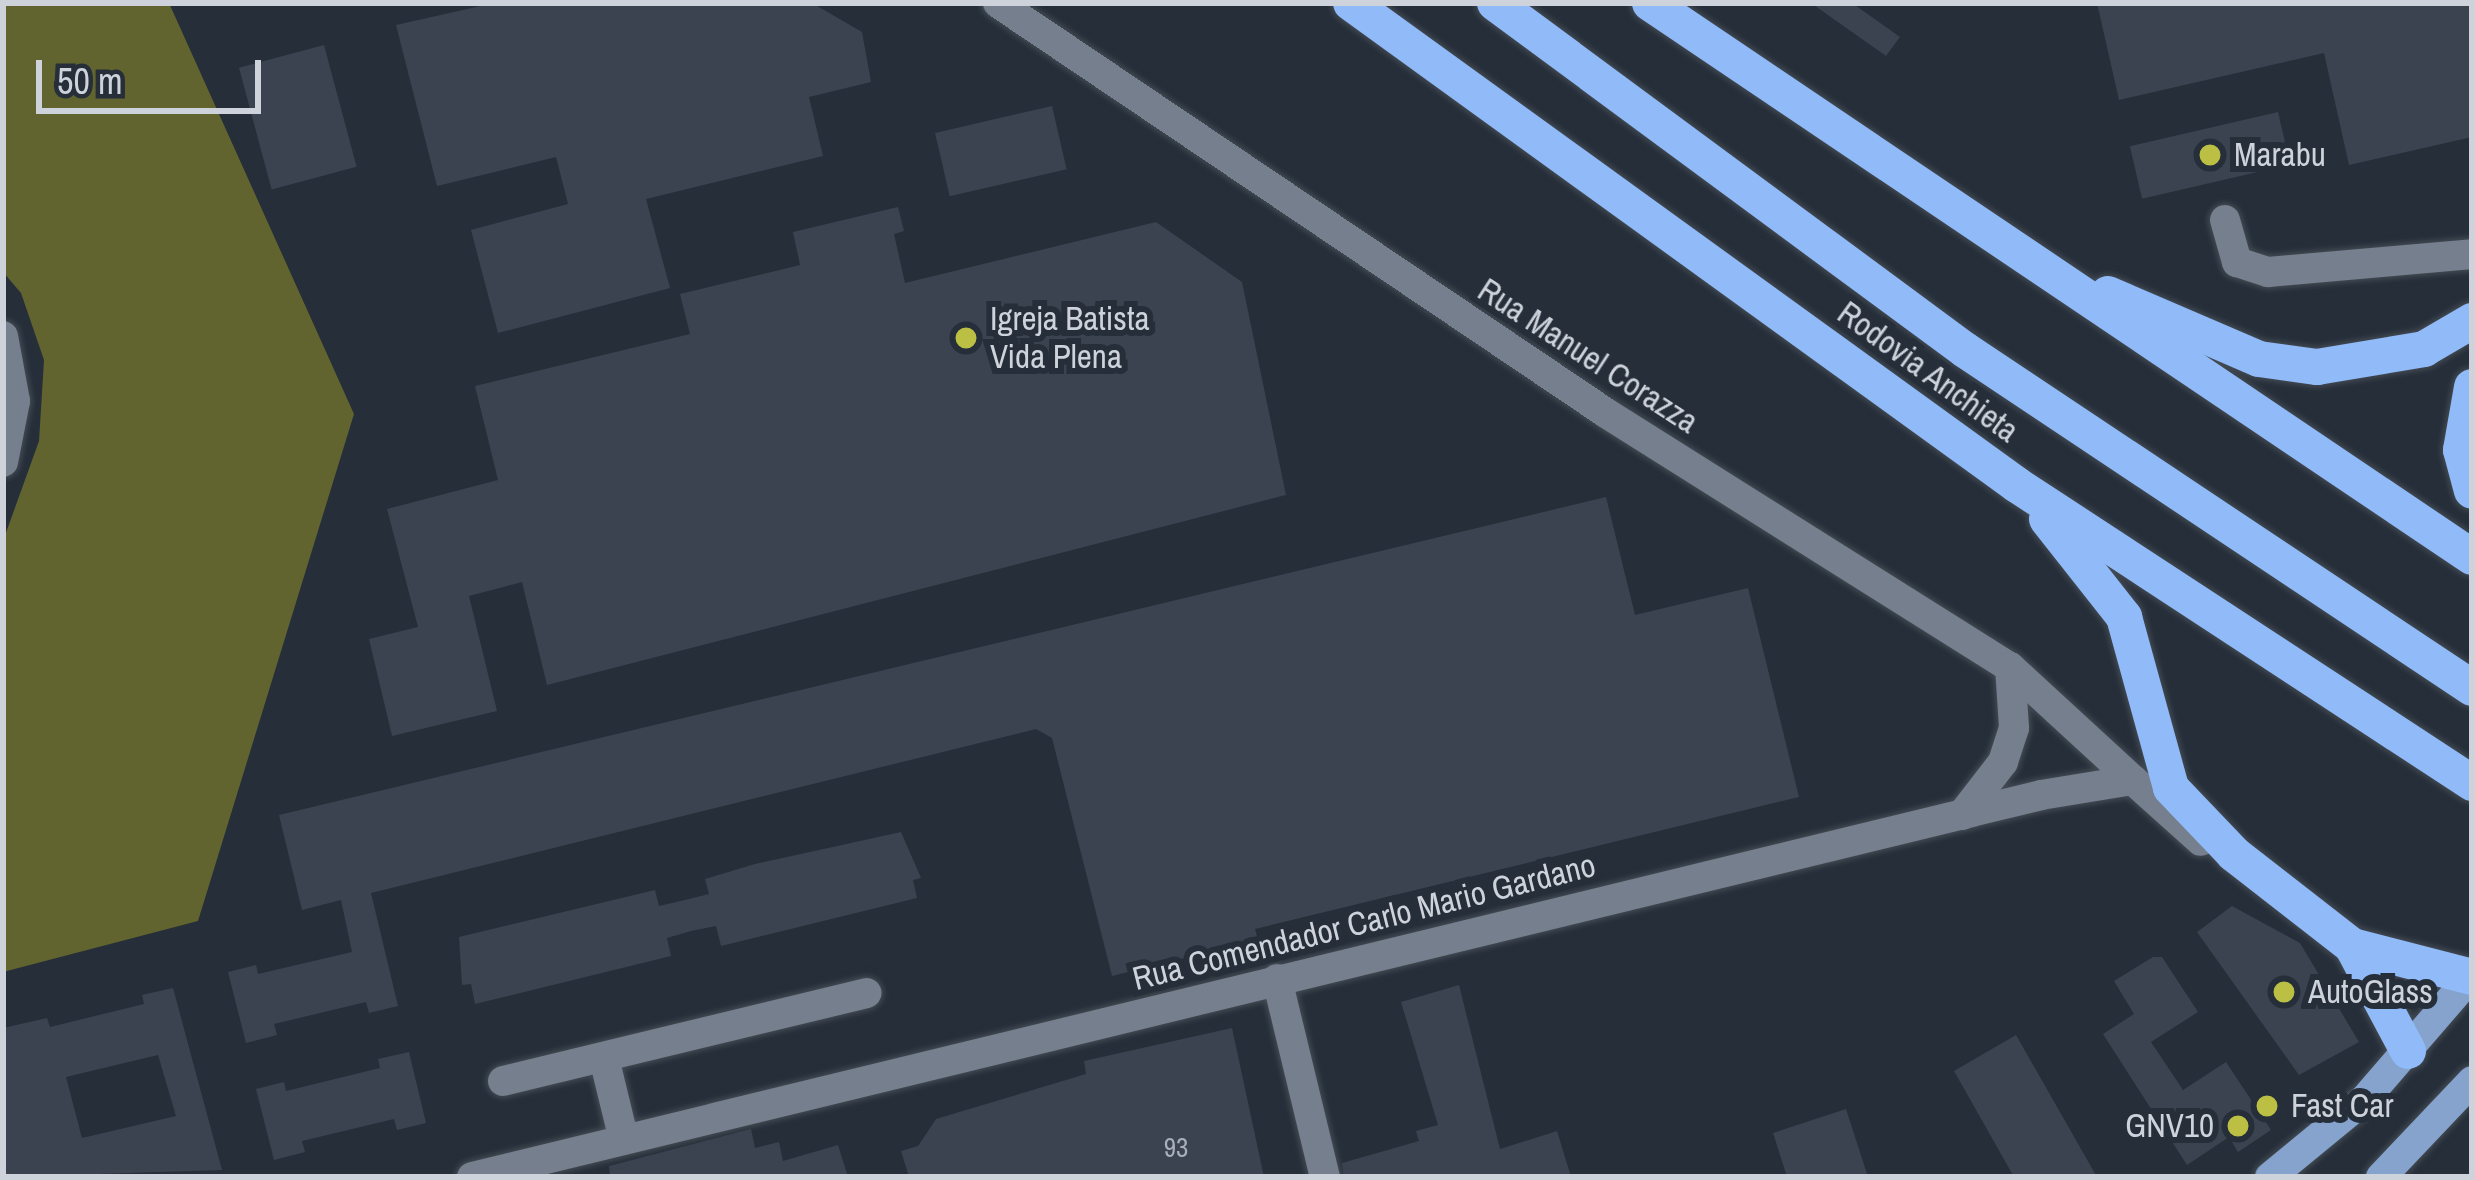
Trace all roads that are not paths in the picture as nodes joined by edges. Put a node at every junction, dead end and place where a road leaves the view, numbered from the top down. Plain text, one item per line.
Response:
1 (998, 3) edge
2 (1352, 3) edge
3 (1496, 3) edge
4 (1650, 3) edge
5 (2225, 220) dead end
6 (2472, 254) edge
7 (2059, 278) junction
8 (2472, 321) edge
9 (3, 335) edge
10 (2472, 387) edge
11 (3, 462) edge
12 (2017, 485) junction
13 (2472, 491) edge
14 (2472, 557) edge
15 (2010, 667) junction
16 (2472, 688) edge
17 (2133, 780) junction
18 (2469, 781) edge
19 (1962, 814) junction
20 (2247, 864) junction
21 (2352, 946) junction
22 (2472, 976) edge
23 (1277, 979) junction
24 (866, 993) dead end
25 (2408, 1051) junction
26 (604, 1058) junction
27 (503, 1081) dead end
28 (2472, 1082) edge
29 (624, 1141) junction
30 (2279, 1171) edge
31 (2382, 1176) edge
32 (472, 1177) edge
33 (1325, 1177) edge

1 - 15 street, Rua Manuel Corazza
2 - 12 highway, Rodovia Anchieta
3 - 16 highway, Rodovia Anchieta
4 - 7 highway
5 - 6 street
7 - 8 highway
7 - 14 highway
9 - 11 street
10 - 13 highway
12 - 18 highway, Rodovia Anchieta
12 - 20 highway
15 - 17 street, Rua Manuel Corazza
15 - 19 street
17 - 19 street, Rua Comendador Carlo Mario Gardano
17 - 20 street
19 - 23 street, Rua Comendador Carlo Mario Gardano
20 - 21 highway
21 - 22 highway
21 - 25 highway
22 - 25 main road
23 - 29 street, Rua Comendador Carlo Mario Gardano
23 - 33 street
24 - 26 street
25 - 30 main road
26 - 27 street
26 - 29 street
28 - 31 main road
29 - 32 street, Rua Comendador Carlo Mario Gardano

